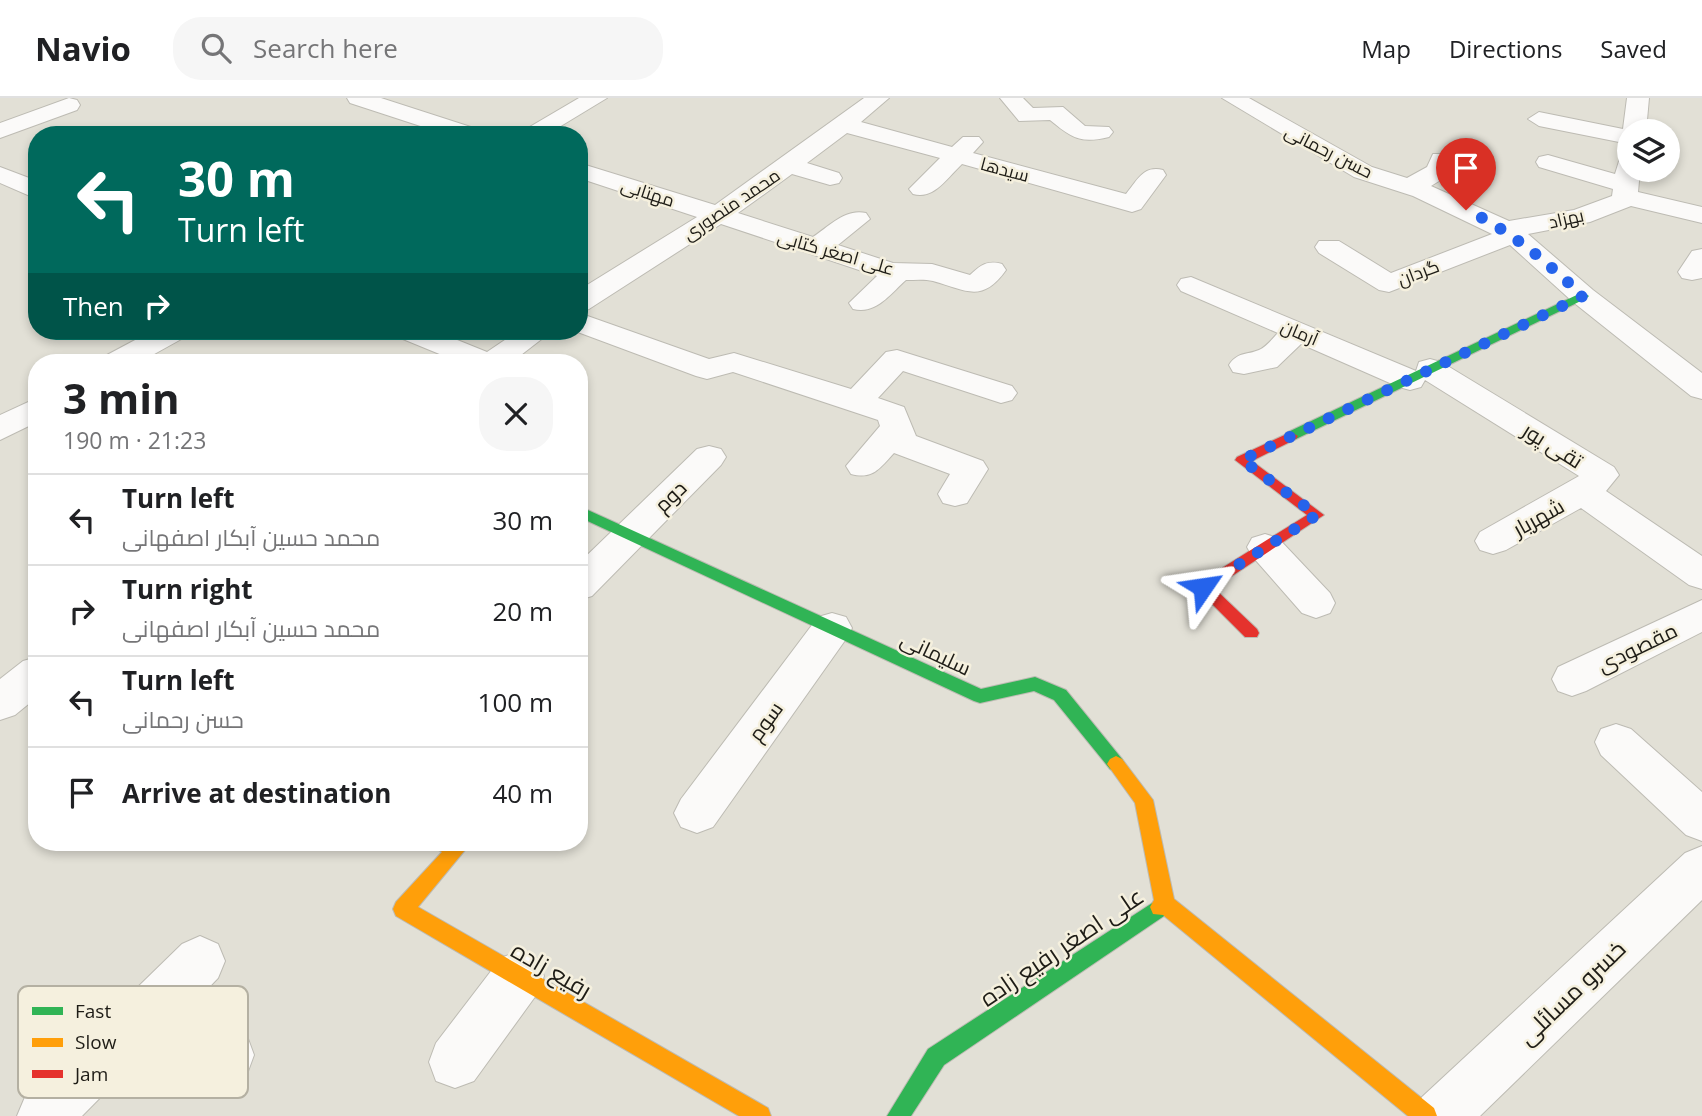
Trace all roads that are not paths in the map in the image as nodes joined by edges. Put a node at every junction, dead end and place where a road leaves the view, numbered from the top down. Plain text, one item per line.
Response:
1 (358, 98) edge
2 (596, 98) edge
3 (878, 98) edge
4 (1011, 98) edge
5 (1638, 98) edge
6 (1247, 100) edge
7 (69, 105) dead end
8 (1539, 119) dead end
9 (1635, 119) edge
10 (842, 124) junction
11 (444, 126) edge
12 (545, 126) edge
13 (0, 131) edge
14 (1101, 132) dead end
15 (1617, 135) edge
16 (976, 136) dead end
17 (958, 156) junction
18 (1442, 159) dead end
19 (1548, 162) dead end
20 (788, 166) junction
21 (588, 173) edge
22 (0, 174) edge
23 (1154, 175) dead end
24 (830, 178) dead end
25 (1617, 179) edge
26 (1627, 182) edge
27 (28, 187) edge
28 (1410, 187) junction
29 (922, 189) dead end
30 (717, 215) junction
31 (1702, 215) edge
32 (857, 219) dead end
33 (1508, 233) junction
34 (817, 247) junction
35 (1329, 247) dead end
36 (897, 262) junction
37 (992, 270) dead end
38 (1219, 271) dead end
39 (1191, 285) dead end
40 (1583, 296) junction
41 (588, 297) edge
42 (863, 303) dead end
43 (588, 325) edge
44 (1289, 327) junction
45 (158, 340) edge
46 (431, 340) edge
47 (524, 340) edge
48 (132, 354) edge
49 (465, 354) edge
50 (504, 354) edge
51 (1244, 365) dead end
52 (1420, 374) junction
53 (1702, 389) edge
54 (1001, 393) dead end
55 (859, 401) junction
56 (28, 413) edge
57 (897, 428) junction
58 (0, 429) edge
59 (709, 457) dead end
60 (863, 466) dead end
61 (963, 481) dead end
62 (1583, 492) junction
63 (588, 516) edge
64 (630, 535) junction
65 (1493, 541) dead end
66 (1265, 547) junction
67 (1702, 575) edge
68 (588, 577) edge
69 (1317, 603) dead end
70 (1702, 615) edge
71 (832, 628) junction
72 (1251, 633) dead end
73 (1572, 679) dead end
74 (28, 680) edge
75 (0, 703) edge
76 (1616, 742) dead end
77 (697, 813) dead end
78 (1702, 821) edge
79 (455, 851) edge
80 (1702, 868) edge
81 (1165, 904) junction
82 (200, 961) dead end
83 (519, 976) junction
84 (175, 986) edge
85 (455, 1062) dead end
86 (62, 1098) edge
87 (44, 1116) edge
88 (760, 1116) edge
89 (898, 1116) edge
90 (1426, 1116) edge
91 (1441, 1116) edge

1 - 11 street
2 - 12 street
3 - 10 street, محمد منصوری
4 - 14 street
5 - 9 street
6 - 28 street, حسن رحمانی
7 - 13 street
8 - 15 street
10 - 17 street, سیدها
10 - 20 street, محمد منصوری
16 - 17 street
17 - 23 street, سیدها
17 - 29 street
18 - 28 street
19 - 25 street
20 - 24 street
20 - 30 street, محمد منصوری
21 - 30 street, مهتابی
22 - 27 street
26 - 31 street
26 - 33 street, بهزاد
28 - 33 street, حسن رحمانی
30 - 34 street, علی اصغر کتابی
30 - 41 street, محمد منصوری
32 - 34 street
33 - 35 street, گردان
33 - 40 street, حسن رحمانی
34 - 36 street, علی اصغر کتابی
36 - 37 street, علی اصغر کتابی
36 - 42 street
38 - 44 street
39 - 44 street, آرمان
40 - 52 street
40 - 53 street, حسن رحمانی
43 - 55 street
44 - 51 street
44 - 52 street, آرمان
45 - 48 street
46 - 49 street
47 - 50 street
52 - 62 street, تقی پور
52 - 66 street
54 - 55 street
55 - 57 street
56 - 58 street
57 - 60 street
57 - 61 street
59 - 64 street, دوم
62 - 65 street, شهریار
62 - 67 street, تقی پور
63 - 64 street, سلیمانی
64 - 68 street, دوم
64 - 71 street, سلیمانی
66 - 69 street
66 - 72 street
70 - 73 street, مقصودی
71 - 77 street, سوم
71 - 81 street, سلیمانی
74 - 75 street
76 - 78 street
79 - 83 street, رفیع زاده
80 - 91 street, خسرو مسائلی
81 - 89 street, علی اصغر رفیع زاده
81 - 90 street, علی اصغر رفیع زاده
82 - 84 street
83 - 85 street
83 - 88 street, رفیع زاده
86 - 87 street

